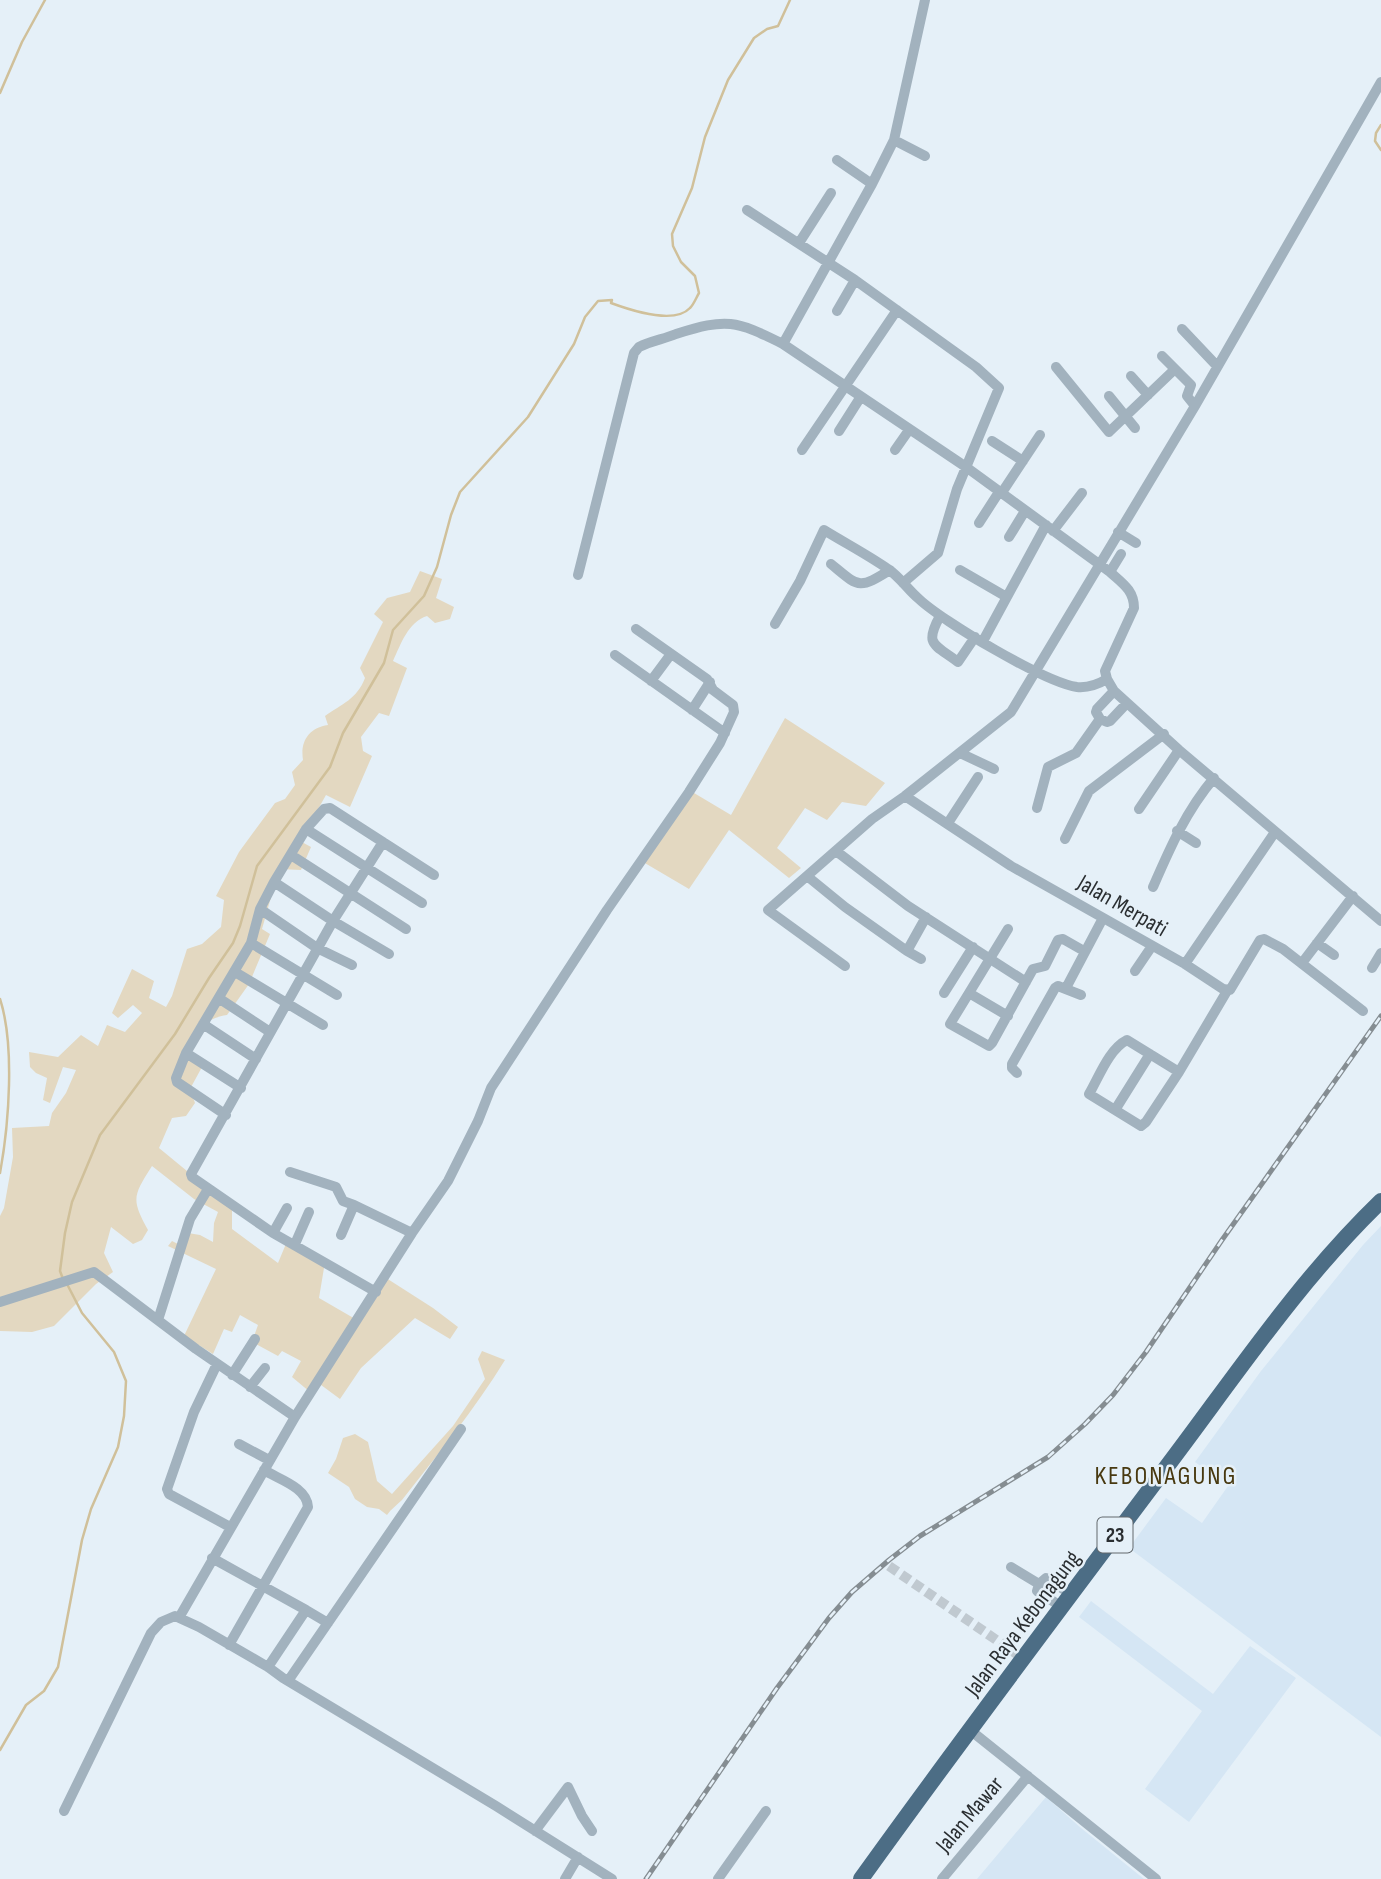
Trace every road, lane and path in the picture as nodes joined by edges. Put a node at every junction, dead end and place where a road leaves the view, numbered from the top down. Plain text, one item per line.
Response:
1 (925, 0) edge
2 (1381, 82) edge
3 (894, 140) junction
4 (925, 156) dead end
5 (837, 160) dead end
6 (872, 184) junction
7 (831, 193) dead end
8 (747, 210) dead end
9 (799, 243) junction
10 (829, 262) junction
11 (855, 280) junction
12 (897, 310) junction
13 (837, 311) dead end
14 (1182, 329) dead end
15 (783, 344) junction
16 (1162, 356) dead end
17 (1217, 366) junction
18 (1056, 367) dead end
19 (1175, 369) junction
20 (1131, 376) dead end
21 (846, 388) junction
22 (1148, 395) junction
23 (1109, 396) dead end
24 (860, 398) junction
25 (1195, 406) junction
26 (1126, 417) junction
27 (1135, 428) dead end
28 (909, 430) junction
29 (839, 431) dead end
30 (1040, 435) dead end
31 (992, 441) dead end
32 (802, 450) dead end
33 (895, 450) dead end
34 (1023, 461) junction
35 (965, 467) junction
36 (1000, 493) junction
37 (1082, 493) dead end
38 (1026, 511) junction
39 (979, 523) dead end
40 (1049, 528) junction
41 (1118, 532) junction
42 (1009, 537) dead end
43 (1136, 543) dead end
44 (1121, 554) dead end
45 (831, 564) dead end
46 (1099, 565) junction
47 (960, 570) dead end
48 (1110, 572) junction
49 (578, 575) dead end
50 (895, 575) junction
51 (1005, 596) junction
52 (940, 616) junction
53 (775, 624) dead end
54 (636, 629) dead end
55 (979, 639) junction
56 (671, 654) junction
57 (615, 655) dead end
58 (1037, 671) junction
59 (1107, 679) junction
60 (651, 681) junction
61 (710, 682) junction
62 (1114, 691) junction
63 (1127, 703) junction
64 (692, 710) junction
65 (1100, 719) junction
66 (725, 733) junction
67 (1164, 734) junction
68 (1179, 750) junction
69 (960, 753) junction
70 (994, 769) dead end
71 (978, 777) dead end
72 (1214, 778) junction
73 (905, 796) junction
74 (1037, 808) dead end
75 (1139, 809) dead end
76 (948, 823) junction
77 (306, 829) junction
78 (1177, 831) junction
79 (1275, 832) junction
80 (1065, 839) dead end
81 (383, 842) junction
82 (1196, 843) dead end
83 (836, 851) junction
84 (291, 855) junction
85 (367, 868) junction
86 (434, 875) dead end
87 (807, 876) junction
88 (274, 882) junction
89 (1153, 887) dead end
90 (350, 895) junction
91 (1353, 896) junction
92 (422, 903) dead end
93 (260, 909) junction
94 (926, 918) junction
95 (1103, 918) junction
96 (333, 921) junction
97 (1381, 921) edge
98 (406, 929) dead end
99 (1009, 929) dead end
100 (251, 943) junction
101 (1317, 943) junction
102 (1152, 946) junction
103 (973, 947) junction
104 (317, 948) junction
105 (907, 951) junction
106 (1084, 951) junction
107 (1381, 953) edge
108 (389, 954) dead end
109 (1335, 955) dead end
110 (921, 958) dead end
111 (990, 960) junction
112 (1302, 963) junction
113 (1185, 964) junction
114 (352, 965) dead end
115 (845, 966) dead end
116 (1371, 968) dead end
117 (1135, 971) dead end
118 (235, 972) junction
119 (301, 975) junction
120 (1026, 982) junction
121 (1066, 988) junction
122 (1227, 991) junction
123 (944, 993) dead end
124 (969, 993) junction
125 (337, 995) dead end
126 (1081, 995) dead end
127 (220, 999) junction
128 (286, 1004) junction
129 (1363, 1011) dead end
130 (1008, 1016) junction
131 (202, 1024) junction
132 (323, 1025) dead end
133 (270, 1032) junction
134 (186, 1053) junction
135 (1150, 1054) junction
136 (256, 1059) junction
137 (1180, 1072) junction
138 (1017, 1073) dead end
139 (241, 1088) junction
140 (1115, 1110) junction
141 (226, 1115) junction
142 (290, 1172) dead end
143 (208, 1189) junction
144 (1381, 1201) edge
145 (354, 1205) junction
146 (287, 1208) dead end
147 (309, 1212) dead end
148 (273, 1233) junction
149 (412, 1233) junction
150 (341, 1235) dead end
151 (295, 1244) junction
152 (376, 1292) junction
153 (0, 1301) edge
154 (158, 1320) junction
155 (255, 1339) dead end
156 (218, 1364) junction
157 (265, 1368) dead end
158 (232, 1375) junction
159 (250, 1387) junction
160 (295, 1417) junction
161 (461, 1429) dead end
162 (239, 1444) dead end
163 (267, 1465) junction
164 (230, 1527) junction
165 (212, 1558) junction
166 (1011, 1567) dead end
167 (1039, 1584) junction
168 (262, 1586) junction
169 (1066, 1601) junction
170 (306, 1610) junction
171 (180, 1616) junction
172 (328, 1623) junction
173 (229, 1645) junction
174 (268, 1667) junction
175 (288, 1681) junction
176 (970, 1730) junction
177 (1028, 1776) junction
178 (64, 1811) dead end
179 (766, 1811) dead end
180 (535, 1831) junction
181 (592, 1831) dead end
182 (578, 1857) junction
183 (721, 1877) edge
184 (565, 1879) edge
185 (611, 1879) edge
186 (861, 1879) edge
187 (942, 1879) edge
188 (1156, 1879) edge

1 - 3 street
2 - 17 street
3 - 4 street
3 - 6 street
5 - 6 street
6 - 10 street
7 - 9 street
8 - 9 street
9 - 10 street
10 - 11 street
10 - 15 street
11 - 12 street
11 - 13 street
12 - 21 street
12 - 35 street
14 - 17 street
15 - 21 street
15 - 49 street
16 - 19 street
17 - 25 street
18 - 26 street
19 - 22 street
19 - 25 street
20 - 22 street
21 - 24 street
21 - 32 street
22 - 26 street
23 - 26 street
24 - 28 street
24 - 29 street
25 - 41 street
26 - 27 street
28 - 33 street
28 - 35 street
30 - 34 street
31 - 34 street
34 - 36 street
35 - 36 street
35 - 50 street
36 - 38 street
36 - 39 street
37 - 40 street
38 - 40 street
38 - 42 street
40 - 46 street
40 - 51 street
41 - 43 street
41 - 46 street
44 - 48 street
45 - 50 street
46 - 48 street
46 - 58 street
47 - 51 street
48 - 59 street
50 - 52 street
50 - 53 street
51 - 55 street
52 - 55 street
52 - 55 street
54 - 56 street
55 - 58 street
56 - 60 street
56 - 61 street
57 - 60 street
58 - 59 street
58 - 69 street
59 - 62 street
60 - 64 street
61 - 64 street
61 - 66 street
62 - 63 street
62 - 65 street
63 - 65 street
63 - 67 street
64 - 66 street
65 - 74 street
66 - 149 street
67 - 68 street
67 - 80 street
68 - 72 street
68 - 75 street
69 - 70 street
69 - 73 street
71 - 76 street
72 - 78 street
72 - 79 street
73 - 76 street, Jalan Merpati
73 - 83 street
76 - 95 street, Jalan Merpati
77 - 81 street
77 - 84 street
77 - 85 street
78 - 82 street
78 - 89 street
79 - 91 street
79 - 113 street, Jalan Merpati
81 - 85 street
81 - 86 street
83 - 87 street
83 - 94 street
84 - 88 street
84 - 90 street
85 - 90 street
85 - 92 street
87 - 105 street
87 - 115 street
88 - 93 street
88 - 96 street
90 - 96 street
90 - 98 street
91 - 97 street
91 - 101 street
93 - 100 street
93 - 104 street
94 - 103 street
94 - 105 street
95 - 102 street, Jalan Merpati
95 - 106 street
96 - 104 street
96 - 108 street
99 - 111 street
100 - 118 street
100 - 119 street
101 - 109 street
101 - 112 street
102 - 113 street, Jalan Merpati
102 - 117 street
103 - 111 street
103 - 123 street
104 - 114 street
104 - 119 street
105 - 110 street
106 - 120 street
106 - 121 street
107 - 116 street
111 - 120 street
111 - 124 street
112 - 122 street
112 - 129 street
113 - 122 street
118 - 127 street
118 - 128 street
119 - 125 street
119 - 128 street
120 - 130 street
121 - 126 street
121 - 138 street
122 - 137 street
124 - 130 street
124 - 130 street
127 - 131 street
127 - 133 street
128 - 132 street
128 - 133 street
131 - 134 street
131 - 136 street
133 - 136 street
134 - 139 street
134 - 141 street
135 - 137 street
135 - 140 street
135 - 140 street
136 - 139 street
137 - 140 street
139 - 141 street
141 - 143 street
142 - 145 street
143 - 148 street
143 - 154 street
144 - 169 highway, Jalan Raya Kebonagung / 23
145 - 149 street
145 - 150 street
146 - 148 street
147 - 151 street
148 - 151 street
149 - 152 street
151 - 152 street
152 - 160 street
153 - 154 street
154 - 156 street
155 - 158 street
156 - 158 street
156 - 164 street
157 - 159 street
158 - 159 street
159 - 160 street
160 - 163 street
161 - 172 street
162 - 163 street
163 - 164 street
163 - 168 street
164 - 165 street
165 - 168 street
165 - 171 street
166 - 167 street
167 - 169 street
167 - 169 street
168 - 170 street
168 - 173 street
169 - 176 highway, Jalan Raya Kebonagung / 23
170 - 172 street
170 - 174 street
171 - 173 street
171 - 178 street
172 - 175 street
173 - 174 street
174 - 175 street
175 - 180 street
176 - 177 street
176 - 186 highway, Jalan Raya Kebonagung / 23
177 - 187 street, Jalan Mawar
177 - 188 street
179 - 183 street
180 - 181 street
180 - 182 street
182 - 184 street
182 - 185 street

